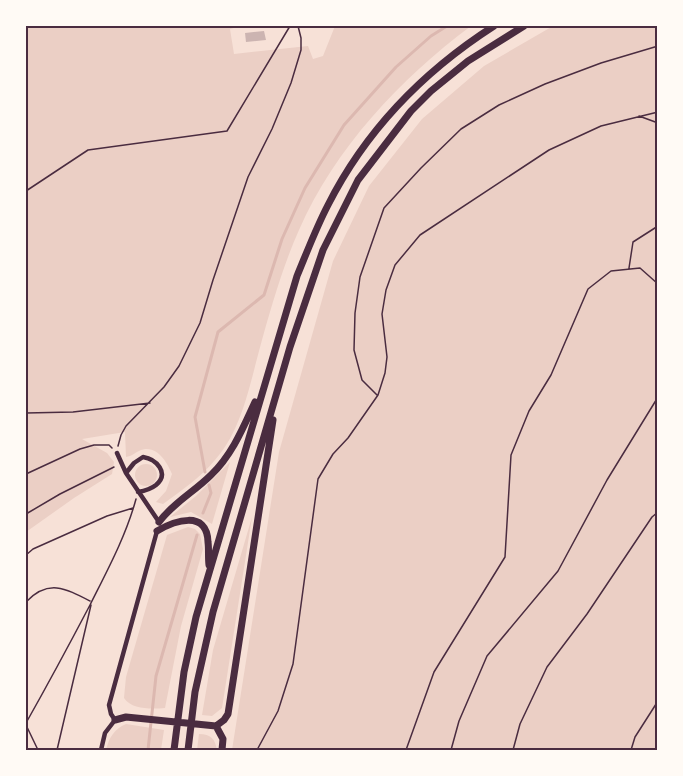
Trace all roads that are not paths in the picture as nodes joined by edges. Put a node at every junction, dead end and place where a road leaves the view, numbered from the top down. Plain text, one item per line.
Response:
1 (494, 26) edge
2 (524, 26) edge
3 (264, 385) junction
4 (278, 390) junction
5 (117, 453) road end
6 (126, 473) junction
7 (138, 492) junction
8 (159, 522) junction
9 (157, 531) junction
10 (209, 568) junction
11 (115, 720) junction
12 (212, 726) junction
13 (101, 750) edge
14 (174, 750) edge
15 (188, 750) edge
16 (222, 750) edge

1 - 3 highway
2 - 4 highway
3 - 8 highway
3 - 10 highway
4 - 12 highway
4 - 15 highway
5 - 6 street
6 - 7 street
6 - 7 street
7 - 8 street
8 - 9 street
9 - 10 highway
9 - 11 street
10 - 14 highway
11 - 12 highway
11 - 13 street
12 - 16 highway

